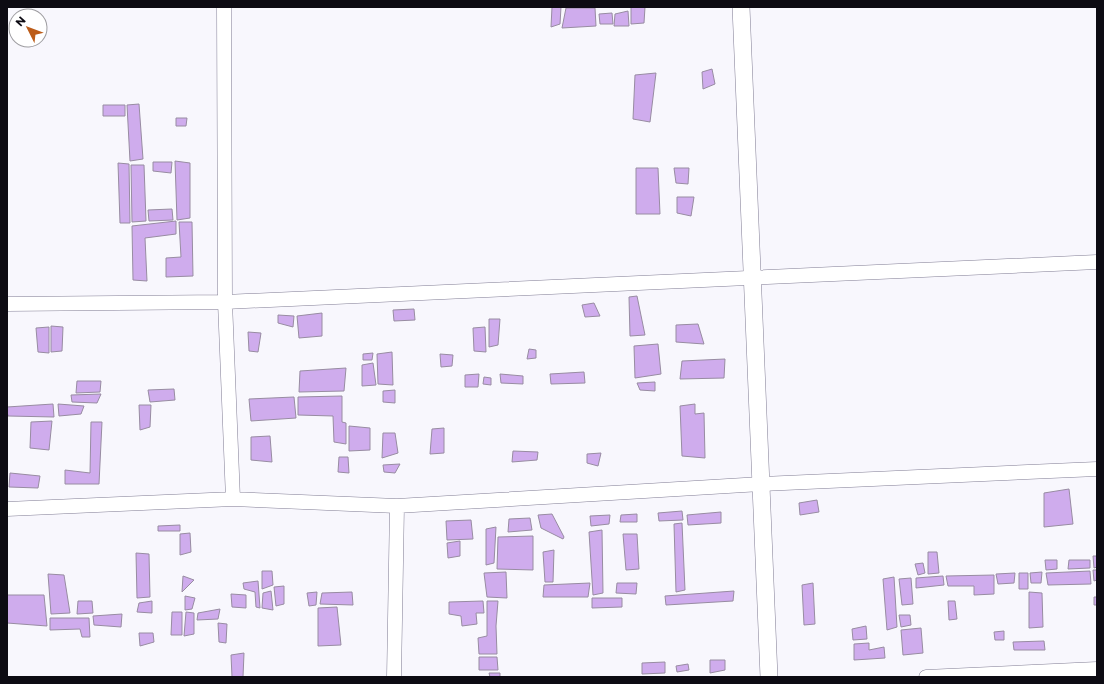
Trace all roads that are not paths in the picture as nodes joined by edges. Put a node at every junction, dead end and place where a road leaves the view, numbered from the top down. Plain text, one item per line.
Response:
1 (224, 7) edge
2 (741, 7) edge
3 (1097, 262) edge
4 (752, 277) junction
5 (225, 302) junction
6 (7, 304) edge
7 (1097, 469) edge
8 (761, 484) junction
9 (233, 499) junction
10 (397, 506) junction
11 (7, 509) edge
12 (1097, 668) edge
13 (394, 677) edge
14 (769, 677) edge
15 (926, 677) edge

1 - 5 street
2 - 4 street
3 - 4 street
4 - 5 street
4 - 8 street
5 - 6 street
5 - 9 street
7 - 8 street
8 - 10 street
8 - 14 street
9 - 10 street
9 - 11 street
10 - 13 street
12 - 15 street

